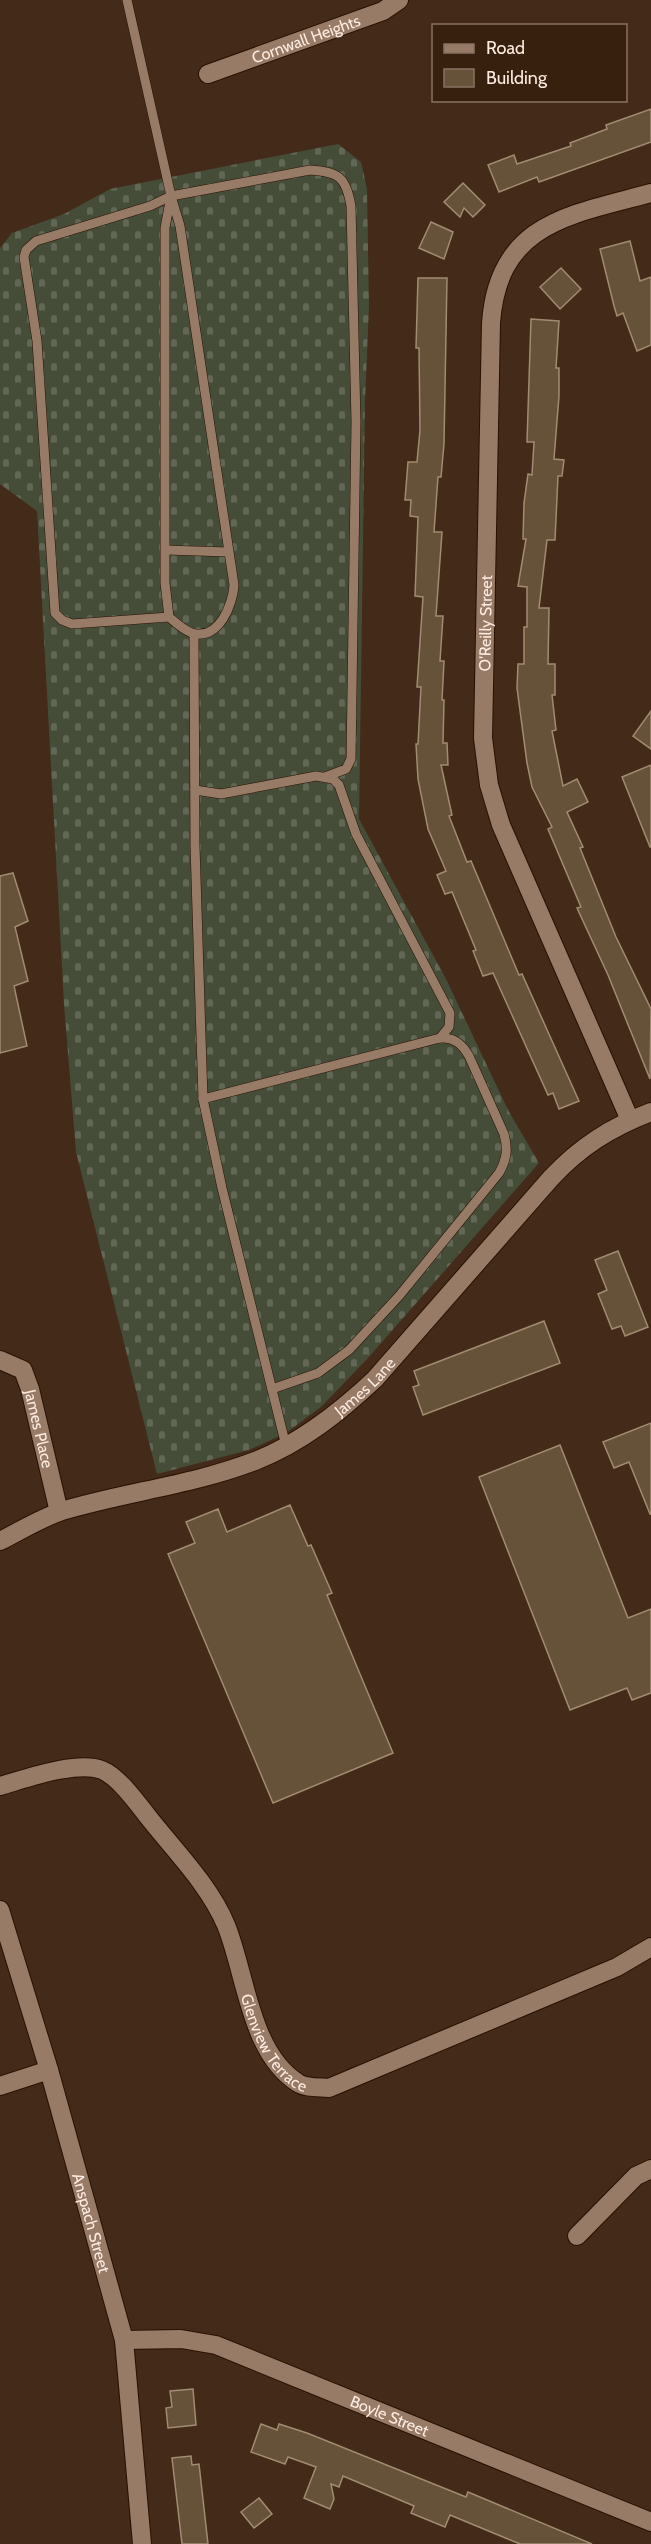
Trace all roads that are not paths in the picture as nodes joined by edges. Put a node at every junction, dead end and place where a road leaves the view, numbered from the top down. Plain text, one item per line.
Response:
1 (128, 0) edge
2 (399, 0) edge
3 (208, 74) dead end
4 (651, 193) edge
5 (171, 196) junction
6 (165, 550) junction
7 (228, 552) junction
8 (169, 617) junction
9 (194, 634) junction
10 (325, 777) junction
11 (195, 790) junction
12 (440, 1038) junction
13 (203, 1099) junction
14 (651, 1112) edge
15 (630, 1120) junction
16 (0, 1359) edge
17 (272, 1389) junction
18 (286, 1446) junction
19 (59, 1512) junction
20 (0, 1540) edge
21 (0, 1786) edge
22 (0, 1910) edge
23 (651, 1947) edge
24 (49, 2070) junction
25 (0, 2086) edge
26 (651, 2169) edge
27 (577, 2236) dead end
28 (124, 2340) junction
29 (651, 2522) edge
30 (142, 2544) edge

1 - 5 lane
2 - 3 street, Cornwall Heights
4 - 15 street, O'Reilly Street
5 - 6 lane
5 - 7 lane
5 - 8 lane
5 - 10 lane
6 - 7 lane
6 - 8 lane
7 - 9 lane
8 - 9 lane
9 - 11 lane
10 - 11 lane
10 - 12 lane
11 - 13 lane
12 - 13 lane
12 - 17 lane
13 - 17 lane
14 - 15 street, James Lane
15 - 18 street, James Lane
16 - 19 street, James Place
17 - 18 lane
18 - 19 street, James Lane
19 - 20 street, James Lane
21 - 23 street, Glenview Terrace
22 - 24 street, Anspach Street
24 - 25 street
24 - 28 street, Anspach Street
26 - 27 street
28 - 29 street, Boyle Street
28 - 30 street, Anspach Street

